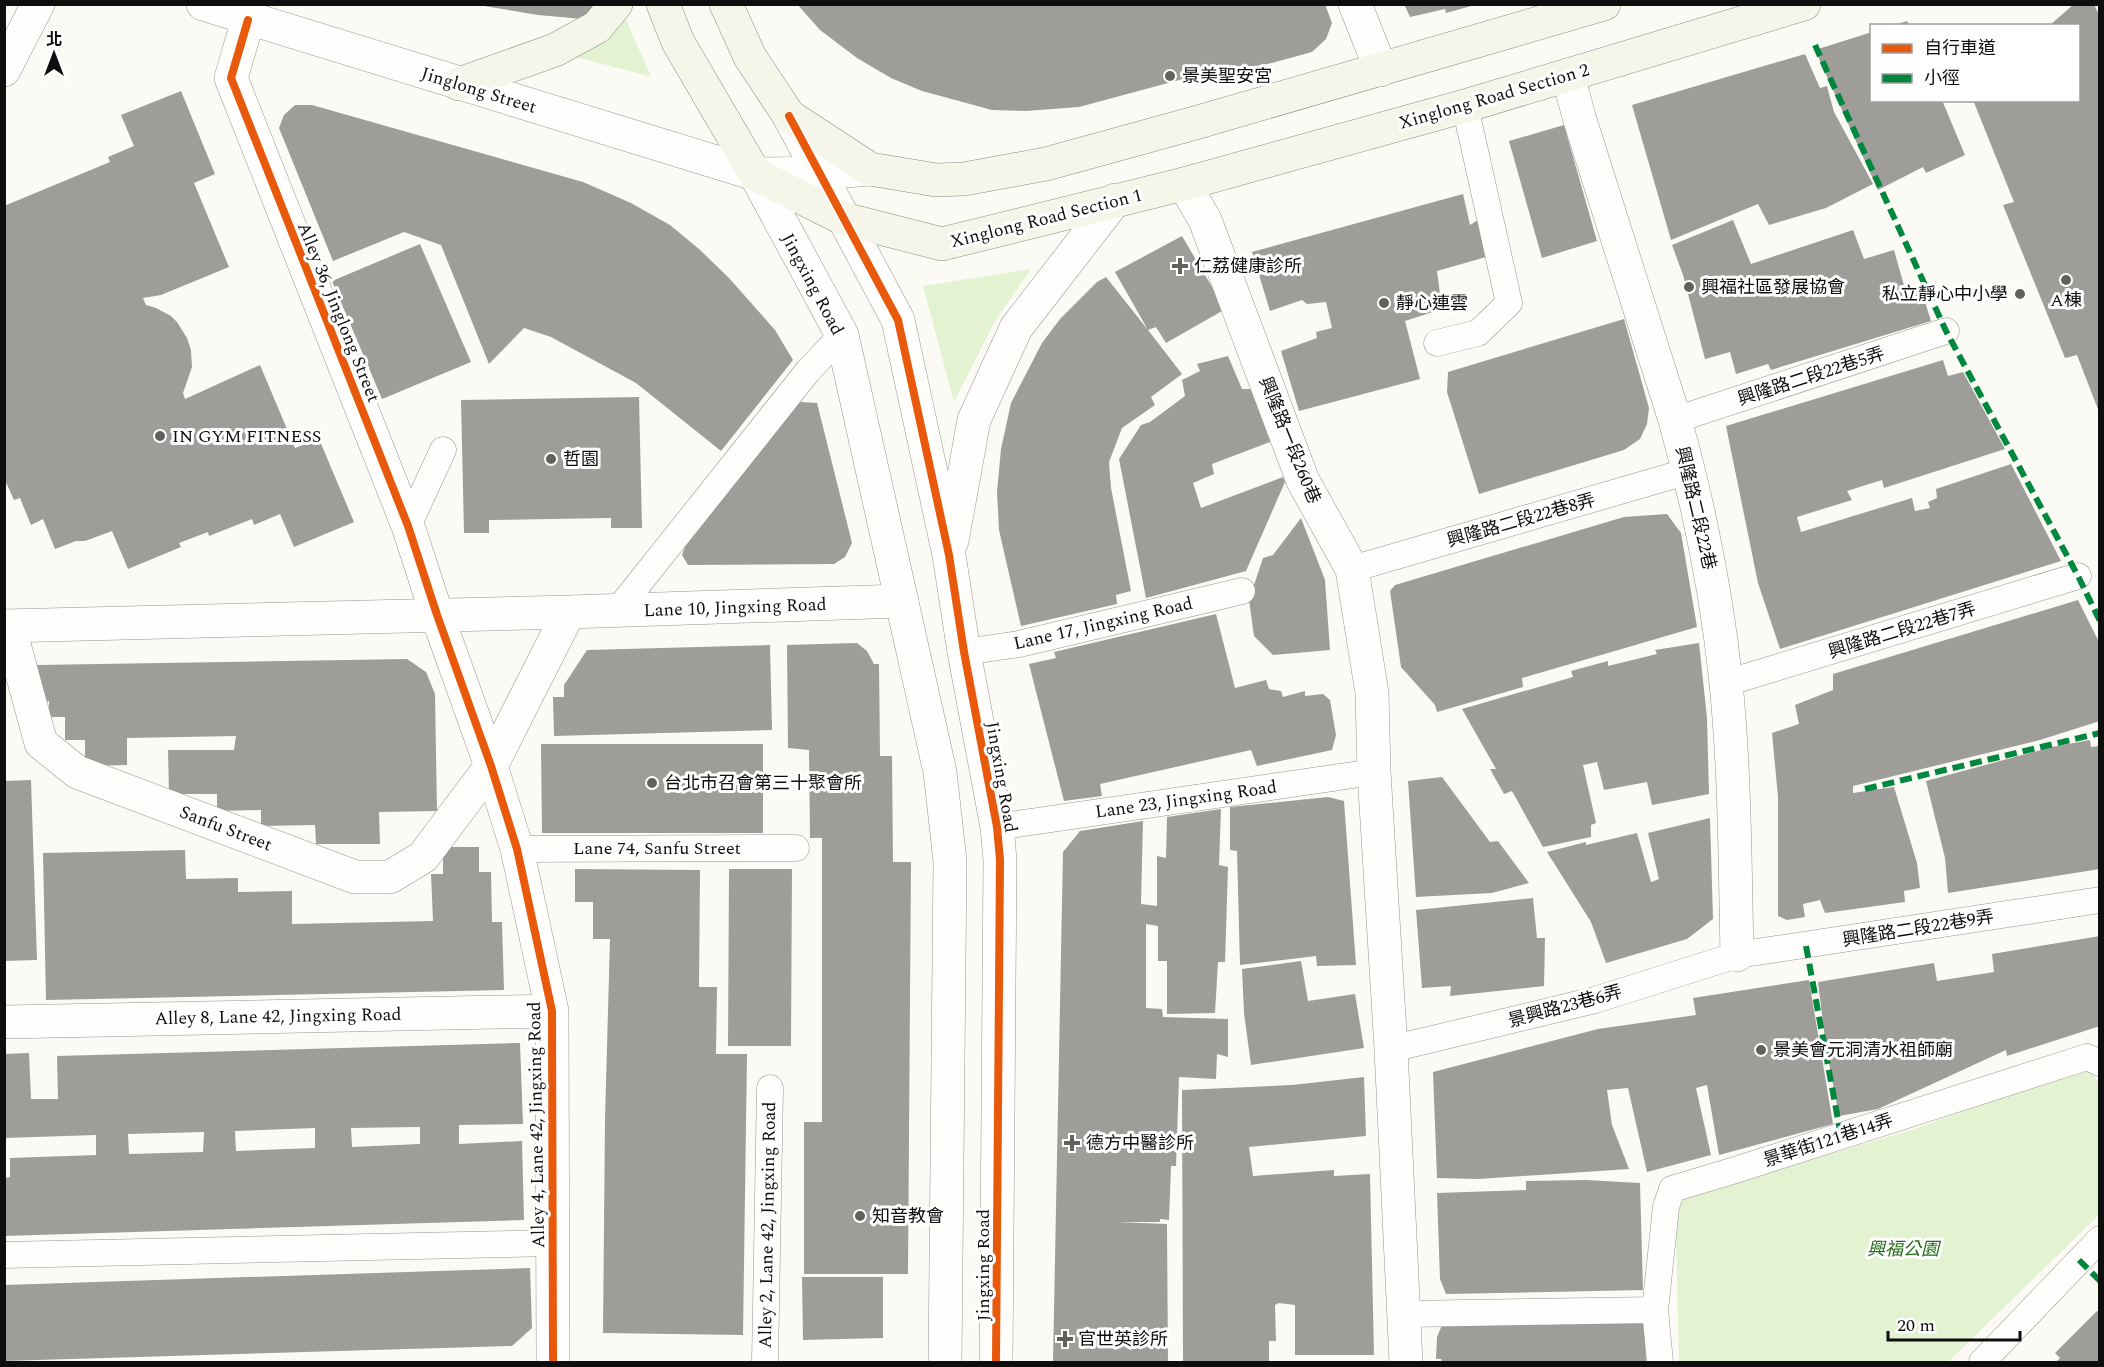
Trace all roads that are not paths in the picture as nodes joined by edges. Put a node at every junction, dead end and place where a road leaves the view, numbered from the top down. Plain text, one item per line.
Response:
1 (38, 4) edge
2 (203, 4) edge
3 (616, 4) edge
4 (663, 4) edge
5 (726, 4) edge
6 (1355, 4) edge
7 (1605, 4) edge
8 (1804, 4) edge
9 (248, 20) junction
10 (4, 70) edge
11 (1380, 70) junction
12 (1568, 75) junction
13 (459, 84) junction
14 (1465, 106) junction
15 (789, 116) junction
16 (870, 170) junction
17 (821, 173) junction
18 (755, 174) junction
19 (1184, 184) junction
20 (1115, 200) junction
21 (844, 219) junction
22 (1946, 331) dead end
23 (842, 335) junction
24 (1437, 343) dead end
25 (1675, 420) junction
26 (442, 450) dead end
27 (1689, 471) junction
28 (408, 526) junction
29 (949, 555) junction
30 (1352, 569) junction
31 (2078, 576) dead end
32 (1242, 591) dead end
33 (902, 601) junction
34 (617, 611) junction
35 (568, 612) junction
36 (437, 615) junction
37 (7, 626) edge
38 (964, 652) junction
39 (1726, 683) junction
40 (491, 766) junction
41 (1374, 772) junction
42 (997, 827) junction
43 (796, 848) dead end
44 (517, 849) junction
45 (2100, 900) edge
46 (1737, 955) junction
47 (552, 1011) junction
48 (4, 1022) edge
49 (1391, 1049) junction
50 (2100, 1063) edge
51 (770, 1088) dead end
52 (2100, 1239) edge
53 (553, 1243) junction
54 (4, 1255) edge
55 (1655, 1310) junction
56 (1405, 1314) junction
57 (553, 1362) edge
58 (765, 1362) edge
59 (945, 1362) edge
60 (996, 1362) edge
61 (1406, 1362) edge
62 (1660, 1362) edge
63 (1982, 1362) edge

1 - 10 street
2 - 9 street, Jinglong Street
3 - 13 main road
4 - 18 main road
5 - 15 main road
6 - 11 street
7 - 11 main road
8 - 12 main road, Xinglong Road Section 2
9 - 13 street, Jinglong Street
9 - 28 street, Alley 36, Jinglong Street
11 - 16 main road
12 - 14 main road, Xinglong Road Section 2
12 - 25 street, 興隆路二段22巷
13 - 18 street, Jinglong Street
14 - 19 main road, Xinglong Road Section 2
14 - 24 lane
15 - 16 main road
15 - 17 street, Jingxing Road
16 - 17 street, Jinglong Street
17 - 18 street, Jinglong Street
17 - 21 street, Jingxing Road
18 - 21 main road, Xinglong Road Section 1
18 - 23 street, Jingxing Road
19 - 20 main road, Xinglong Road Section 1
19 - 30 street, 興隆路一段260巷
20 - 21 main road, Xinglong Road Section 1
20 - 29 street
21 - 29 street, Jingxing Road
22 - 25 lane, 興隆路二段22巷5弄
23 - 33 street, Jingxing Road
23 - 34 lane
25 - 27 street, 興隆路二段22巷
26 - 28 lane
27 - 30 lane, 興隆路二段22巷8弄
27 - 39 street, 興隆路二段22巷
28 - 36 street, Alley 36, Jinglong Street
29 - 38 street, Jingxing Road
30 - 41 street, 興隆路一段260巷
31 - 39 lane, 興隆路二段22巷7弄
32 - 38 lane, Lane 17, Jingxing Road
33 - 34 street, Lane 10, Jingxing Road
33 - 59 street, Jingxing Road
34 - 35 street, Lane 10, Jingxing Road
35 - 36 street, Lane 10, Jingxing Road
35 - 40 street
36 - 37 street, Sanfu Street
36 - 40 street, Alley 4, Lane 42, Jingxing Road
37 - 40 street, Sanfu Street
38 - 42 street, Jingxing Road
39 - 46 street, 興隆路二段22巷
40 - 44 street, Alley 4, Lane 42, Jingxing Road
41 - 42 lane, Lane 23, Jingxing Road
41 - 49 street
42 - 60 street, Jingxing Road
43 - 44 lane, Lane 74, Sanfu Street
44 - 47 street, Alley 4, Lane 42, Jingxing Road
45 - 46 lane, 興隆路二段22巷9弄
46 - 49 lane, 景興路23巷6弄
47 - 48 street, Alley 8, Lane 42, Jingxing Road
47 - 53 street, Alley 4, Lane 42, Jingxing Road
49 - 56 street
50 - 55 lane, 景華街121巷14弄
51 - 58 lane, Alley 2, Lane 42, Jingxing Road
52 - 63 lane
53 - 54 lane, Alley 4, Lane 42, Jingxing Road
53 - 57 street, Alley 4, Lane 42, Jingxing Road
55 - 56 lane
55 - 62 lane
56 - 61 street

